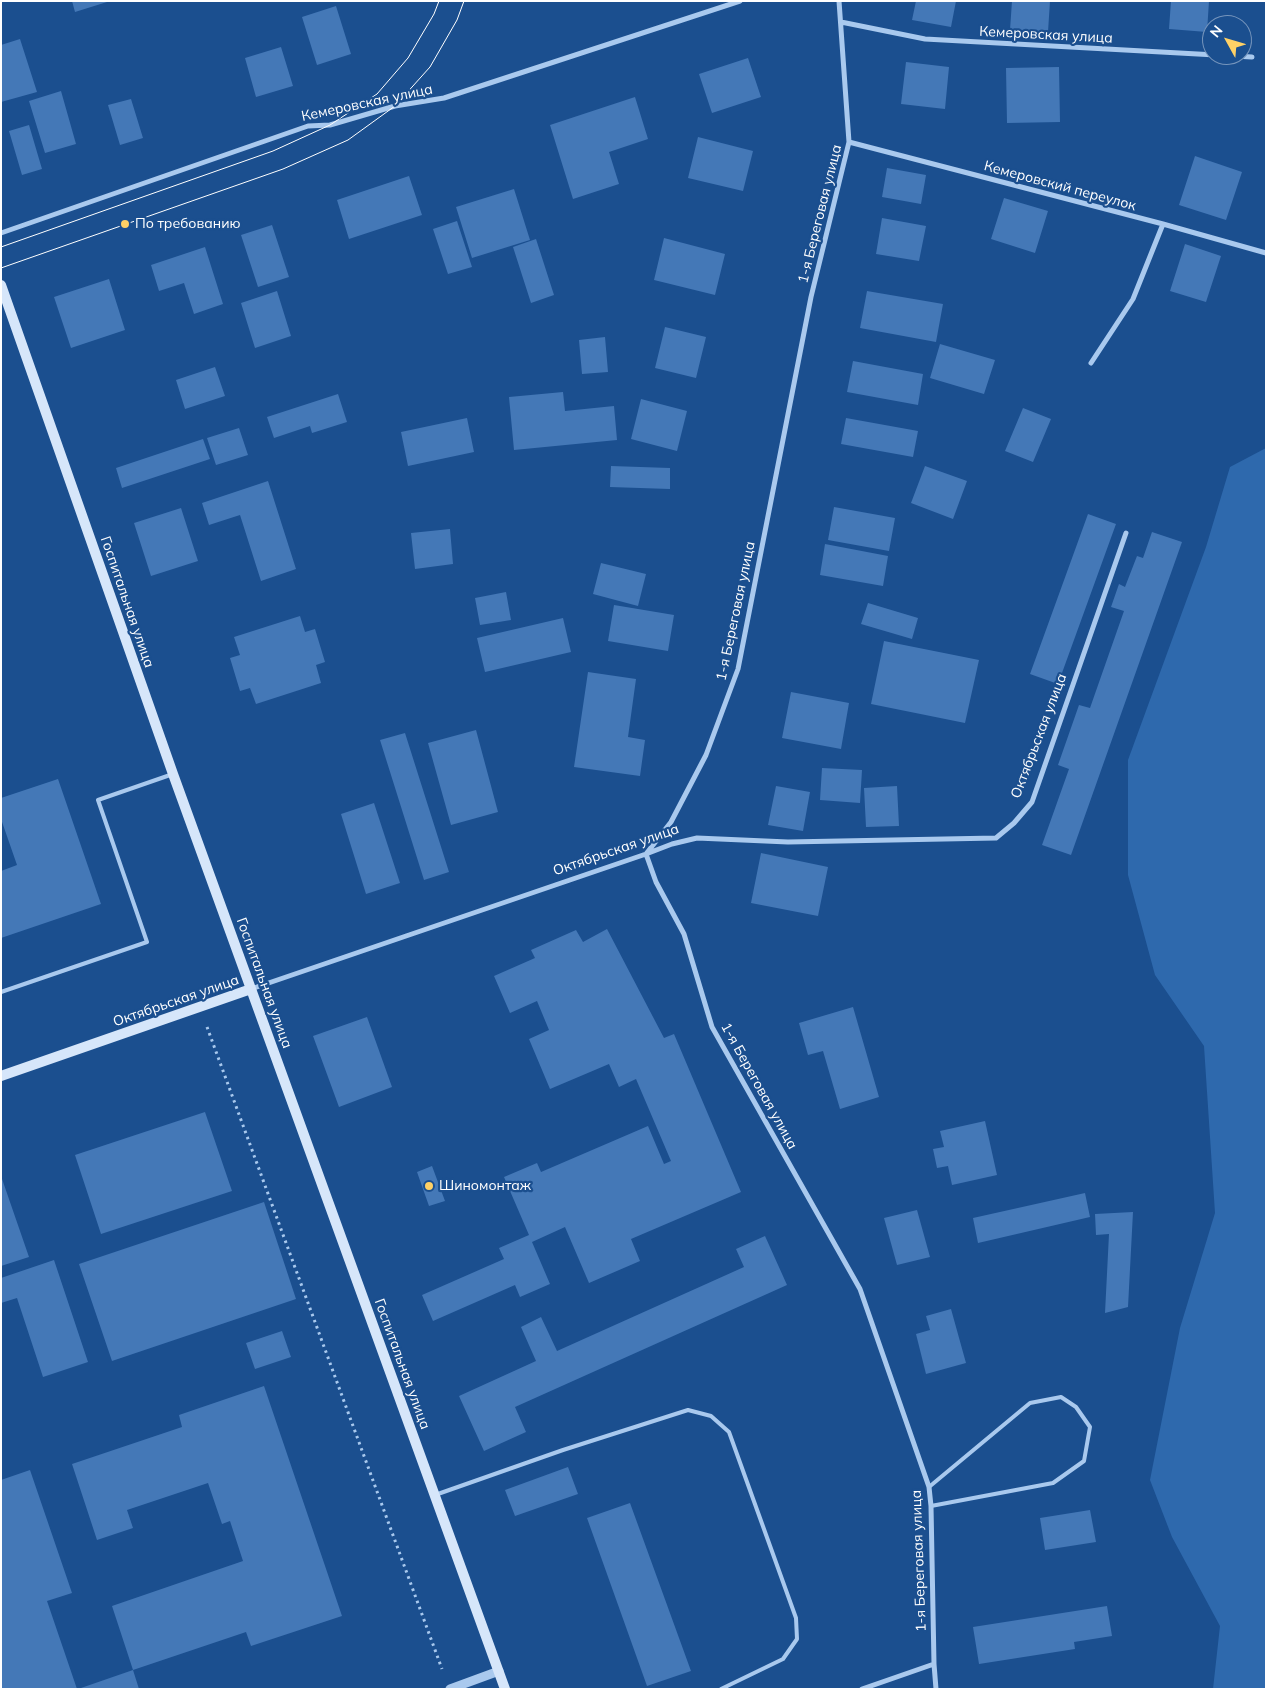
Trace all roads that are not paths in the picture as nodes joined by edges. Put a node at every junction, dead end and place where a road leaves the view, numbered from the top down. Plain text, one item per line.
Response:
1 (740, 1) edge
2 (839, 1) edge
3 (841, 22) junction
4 (1202, 54) edge
5 (849, 142) junction
6 (1163, 224) junction
7 (1, 233) edge
8 (1266, 253) edge
9 (1, 285) edge
10 (1091, 363) dead end
11 (1126, 533) dead end
12 (173, 774) junction
13 (646, 854) junction
14 (251, 989) junction
15 (1, 992) edge
16 (1, 1076) edge
17 (929, 1486) junction
18 (435, 1495) junction
19 (931, 1506) junction
20 (934, 1664) junction
21 (499, 1672) junction
22 (450, 1689) edge
23 (505, 1689) edge
24 (721, 1689) edge
25 (862, 1689) edge
26 (936, 1689) edge

1 - 7 street, Кемеровская улица
2 - 3 street, 1-я Береговая улица
3 - 4 street, Кемеровская улица
3 - 5 street, 1-я Береговая улица
5 - 6 street, Кемеровский переулок
5 - 13 street, 1-я Береговая улица
6 - 8 street, Кемеровский переулок
6 - 10 street
9 - 12 main road, Госпитальная улица
11 - 13 street, Октябрьская улица
12 - 14 main road, Госпитальная улица
12 - 15 lane
13 - 14 street, Октябрьская улица
13 - 17 street, 1-я Береговая улица
14 - 16 main road, Октябрьская улица
14 - 18 main road, Госпитальная улица
17 - 19 street, 1-я Береговая улица
17 - 19 lane
18 - 21 main road, Госпитальная улица
18 - 24 lane
19 - 20 street, 1-я Береговая улица
20 - 25 street
20 - 26 street, 1-я Береговая улица
21 - 22 street
21 - 23 main road, Госпитальная улица

